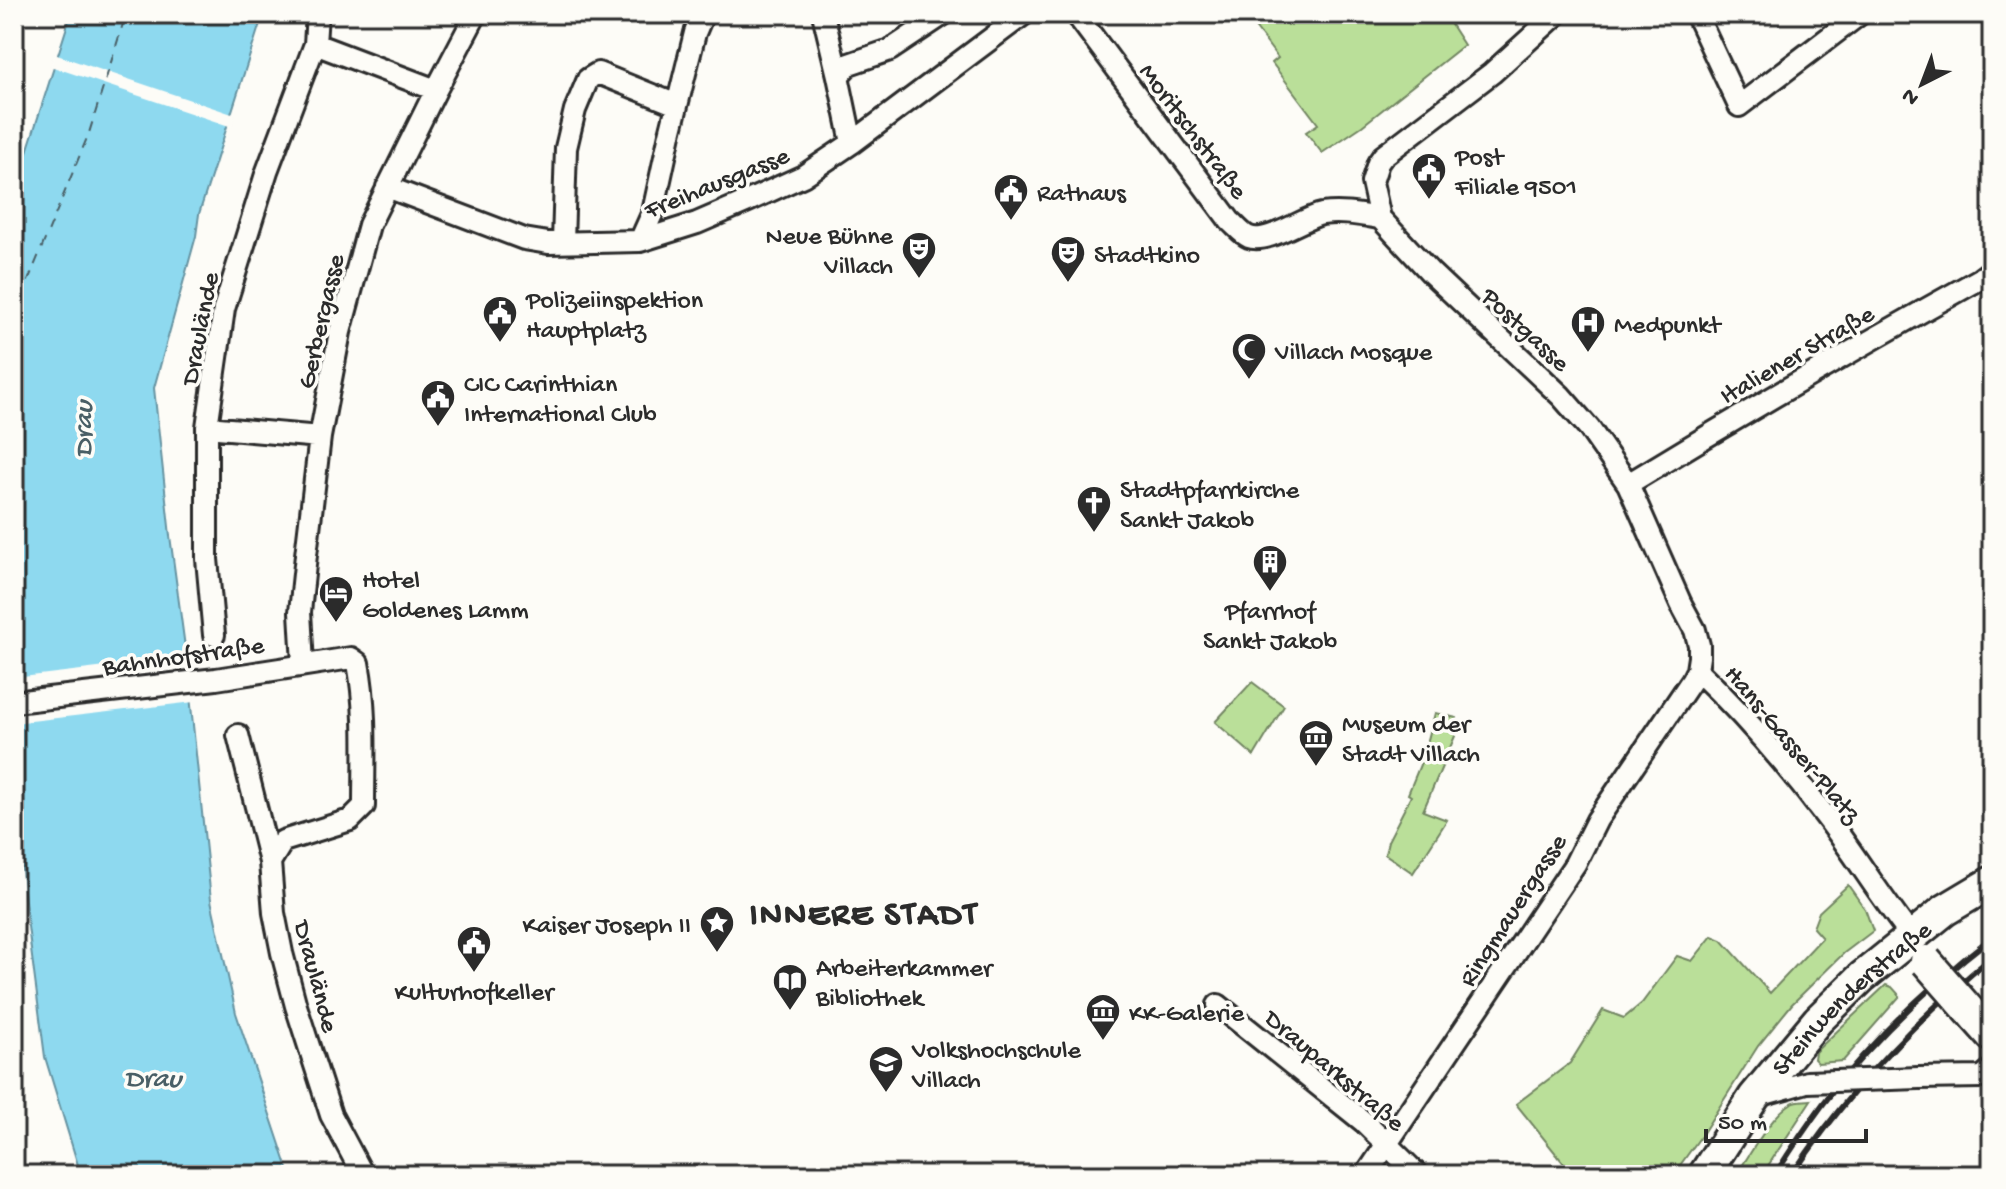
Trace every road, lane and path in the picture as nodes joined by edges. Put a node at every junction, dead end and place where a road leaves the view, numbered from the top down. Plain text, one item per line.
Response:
1 (317, 14) edge
2 (476, 14) edge
3 (703, 14) edge
4 (823, 14) edge
5 (944, 14) edge
6 (1024, 14) edge
7 (1076, 14) edge
8 (1557, 14) edge
9 (1696, 14) edge
10 (1860, 14) edge
11 (315, 44) junction
12 (838, 76) junction
13 (436, 90) junction
14 (677, 105) junction
15 (852, 143) junction
16 (387, 187) junction
17 (1380, 218) junction
18 (640, 241) junction
19 (563, 242) junction
20 (1992, 270) edge
21 (207, 427) junction
22 (320, 437) junction
23 (1628, 484) junction
24 (214, 635) dead end
25 (303, 664) junction
26 (1697, 670) junction
27 (14, 702) edge
28 (238, 735) dead end
29 (270, 862) junction
30 (1992, 882) edge
31 (1919, 949) junction
32 (1218, 1005) dead end
33 (1984, 1027) edge
34 (1992, 1069) edge
35 (1754, 1097) junction
36 (1386, 1144) junction
37 (363, 1175) edge
38 (1366, 1175) edge
39 (1418, 1175) edge
40 (1704, 1175) edge

1 - 11 street, Draulände
2 - 13 street, Gerbergasse
3 - 14 street
4 - 12 street
5 - 12 street
6 - 15 street, Freihausgasse
7 - 17 street, Moritschstraße
8 - 17 street
9 - 10 street
11 - 13 street
11 - 21 street, Draulände
12 - 15 street
13 - 16 street, Gerbergasse
14 - 18 street
14 - 19 street
15 - 18 street, Freihausgasse
16 - 19 street, Freihausgasse
16 - 22 street, Gerbergasse
17 - 23 street, Postgasse
18 - 19 street, Freihausgasse
20 - 23 street, Italiener Straße
21 - 22 street
21 - 24 street, Draulände
22 - 25 street, Gerbergasse
23 - 26 street, Hans-Gasser-Platz
25 - 27 street, Bahnhofstraße
25 - 29 street, Bahnhofstraße
26 - 31 street, Hans-Gasser-Platz
26 - 36 street, Ringmauergasse
28 - 29 street, Draulände
29 - 37 street, Draulände
30 - 31 main road, Steinwenderstraße
31 - 33 main road, bridge
31 - 35 main road, Steinwenderstraße
32 - 36 street, Drauparkstraße
34 - 35 street, bridge
35 - 40 main road, Steinwenderstraße
36 - 38 street, Ringmauergasse
36 - 39 street, Drauparkstraße

